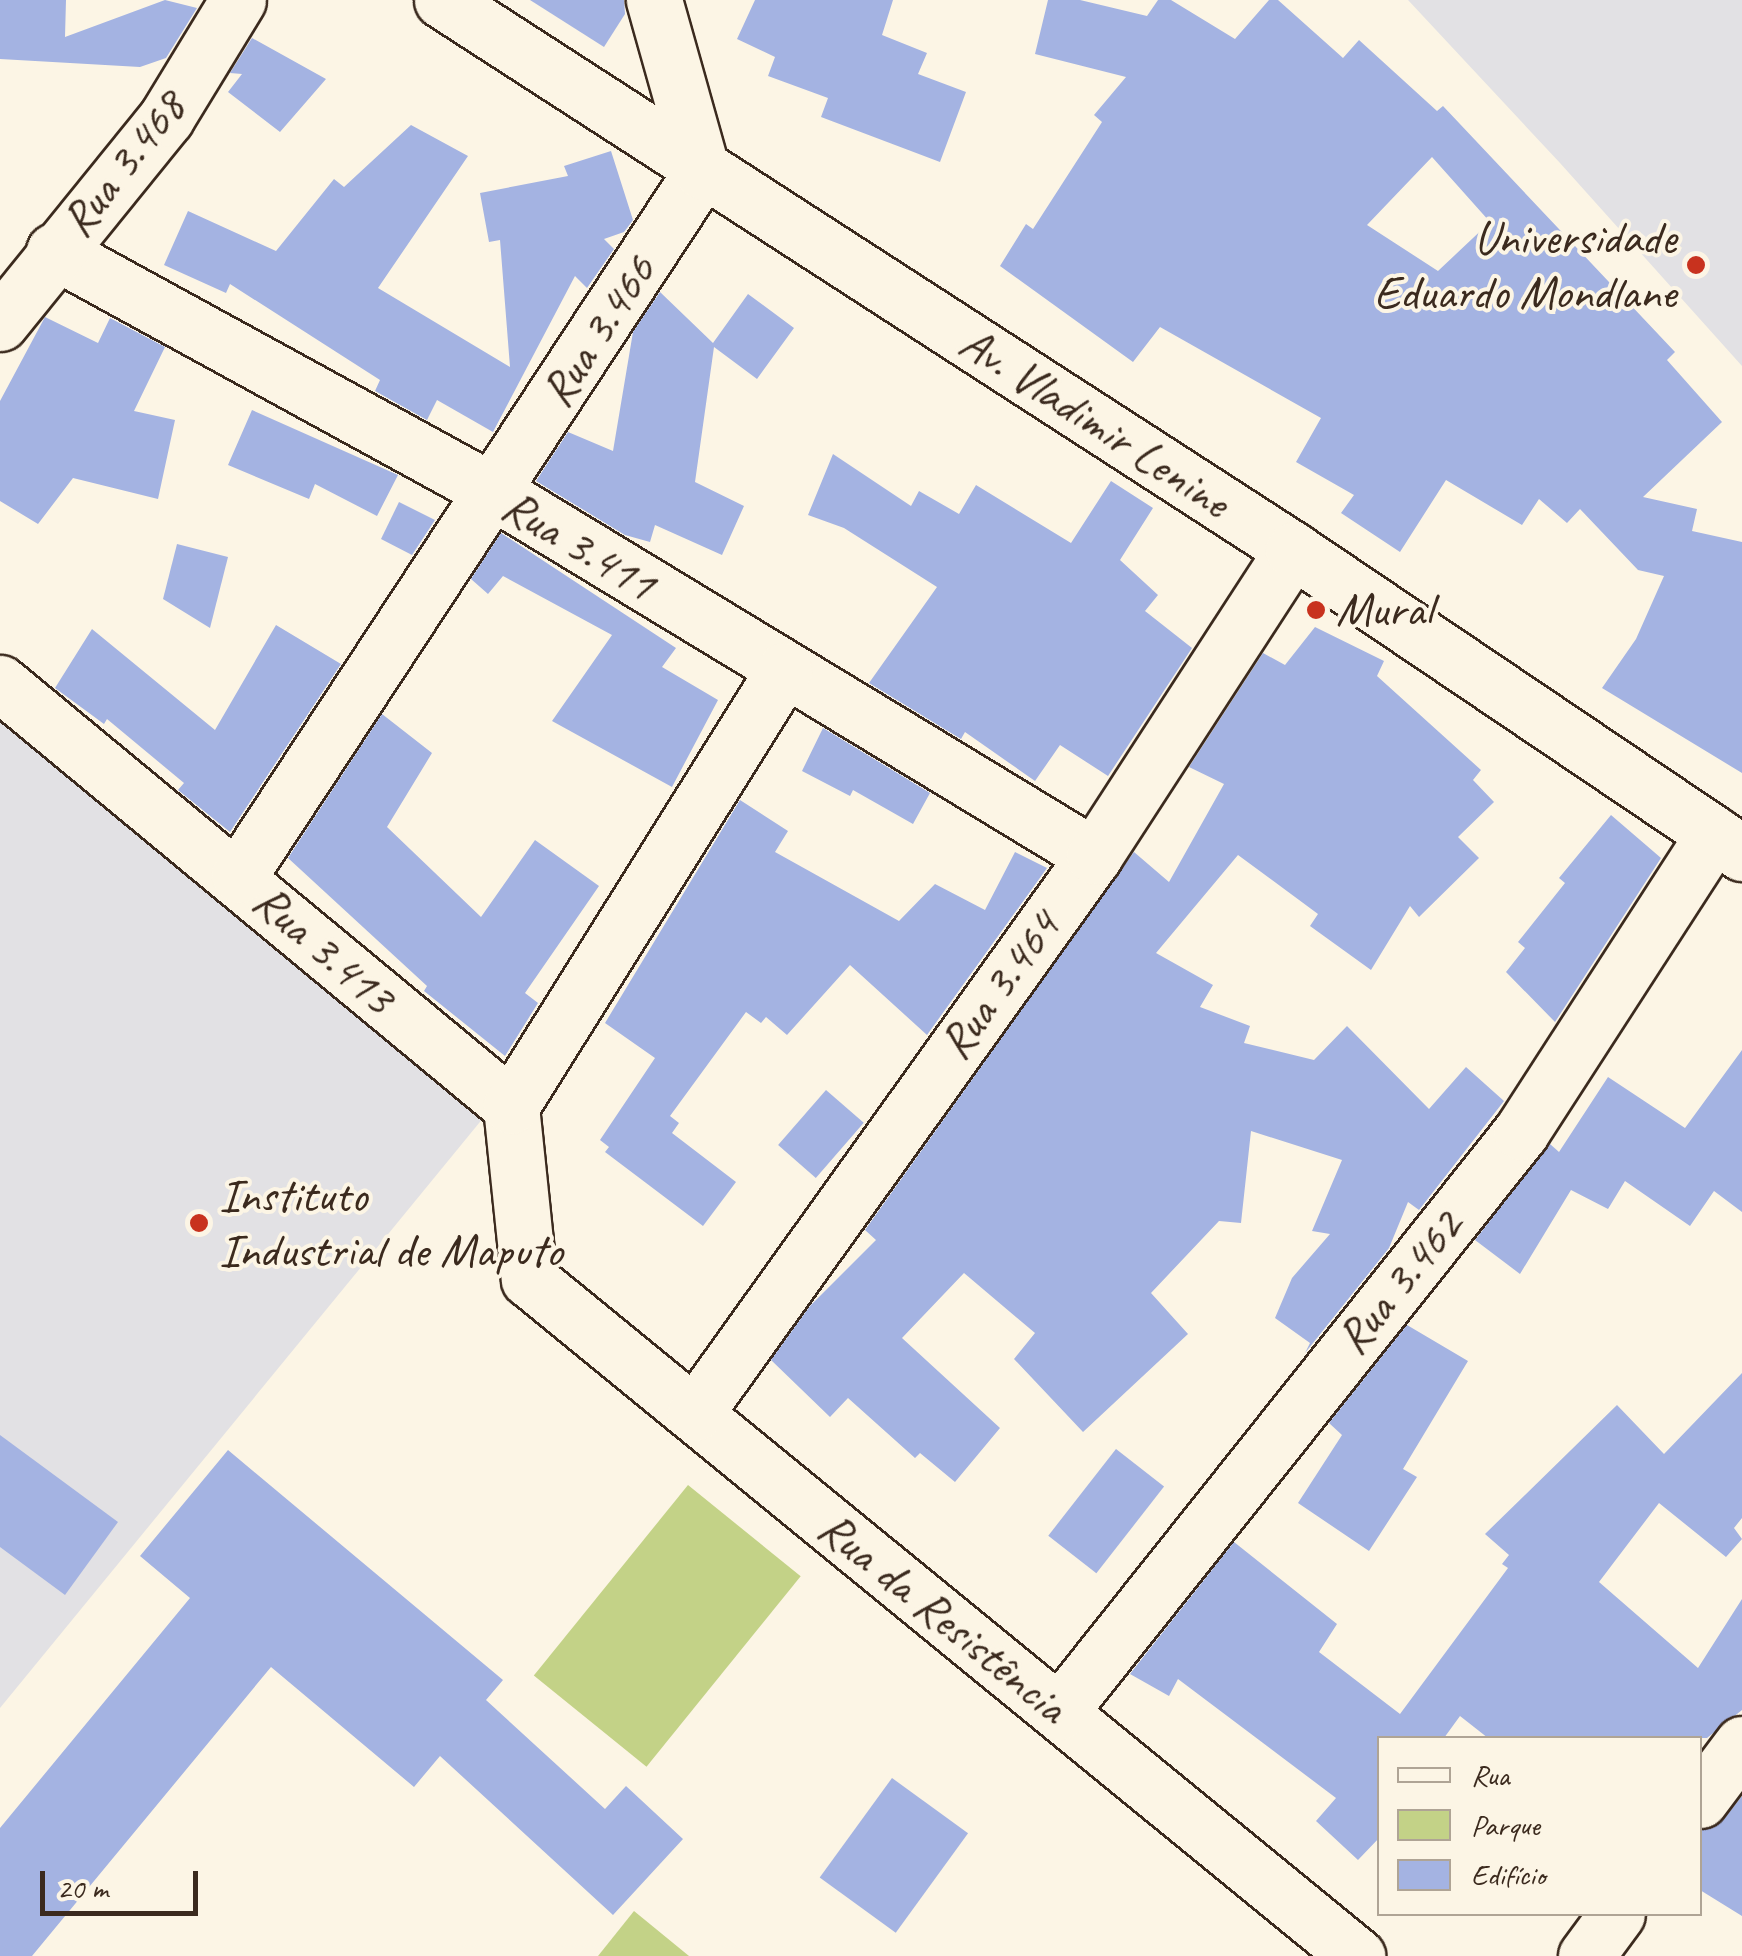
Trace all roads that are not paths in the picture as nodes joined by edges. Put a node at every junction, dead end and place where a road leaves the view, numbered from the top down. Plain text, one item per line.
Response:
1 (238, 0) edge
2 (442, 0) edge
3 (654, 0) edge
4 (702, 171) junction
5 (54, 250) junction
6 (0, 323) edge
7 (494, 492) junction
8 (1293, 550) junction
9 (784, 670) junction
10 (0, 684) edge
11 (1728, 844) edge
12 (1094, 856) junction
13 (239, 876) junction
14 (511, 1106) junction
15 (695, 1413) junction
16 (1059, 1712) junction
17 (1742, 1744) edge
18 (1702, 1797) edge
19 (1616, 1916) edge
20 (1357, 1956) edge
21 (1586, 1956) edge

1 - 5 street, Rua 3.468
2 - 4 street, Av. Vladimir Lenine
3 - 4 street
4 - 7 street, Rua 3.466
4 - 8 street, Av. Vladimir Lenine
5 - 6 street, Rua 3.468
5 - 7 street, Rua 3.411
7 - 9 street, Rua 3.411
7 - 13 street, Rua 3.466
8 - 11 street, Av. Vladimir Lenine
8 - 12 street, Rua 3.464
9 - 12 street, Rua 3.411
9 - 14 street
10 - 13 street, Rua 3.413
11 - 16 street, Rua 3.462
12 - 15 street, Rua 3.464
13 - 14 street, Rua 3.413
14 - 15 street, Rua da Resistência
15 - 16 street, Rua da Resistência
16 - 20 street, Rua da Resistência
17 - 18 street
19 - 21 street

